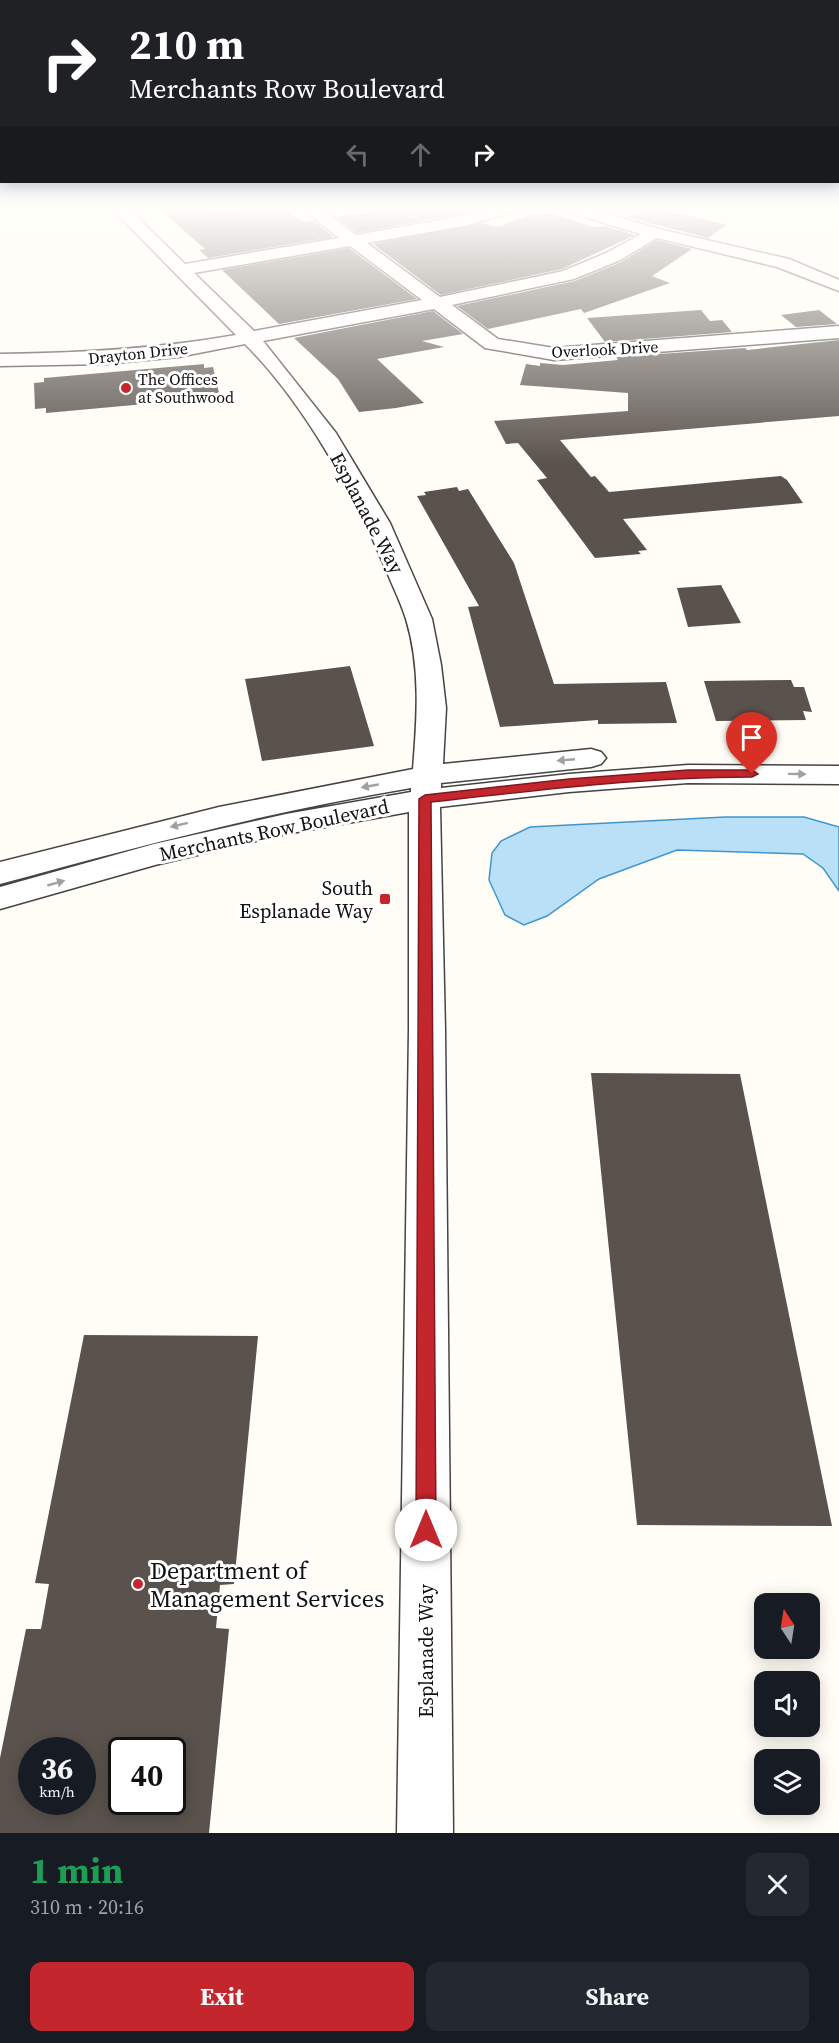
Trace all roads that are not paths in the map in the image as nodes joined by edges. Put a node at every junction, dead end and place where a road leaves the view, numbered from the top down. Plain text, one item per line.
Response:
1 (204, 293) edge
2 (422, 293) edge
3 (484, 293) edge
4 (436, 303) junction
5 (839, 332) edge
6 (251, 338) junction
7 (0, 360) edge
8 (839, 753) edge
9 (839, 775) edge
10 (426, 788) junction
11 (0, 873) edge
12 (0, 898) edge
13 (425, 1833) edge

1 - 6 street, Esplanade Way
2 - 4 street, Overlook Drive
3 - 4 street, Drayton Drive
4 - 5 street, Overlook Drive
4 - 6 street, Drayton Drive
6 - 7 street, Drayton Drive
6 - 10 street, Esplanade Way
8 -> 10 street, Merchants Row Boulevard
10 -> 9 street, Merchants Row Boulevard
10 -> 11 street, Merchants Row Boulevard
12 -> 10 street, Merchants Row Boulevard
10 - 13 street, Esplanade Way

